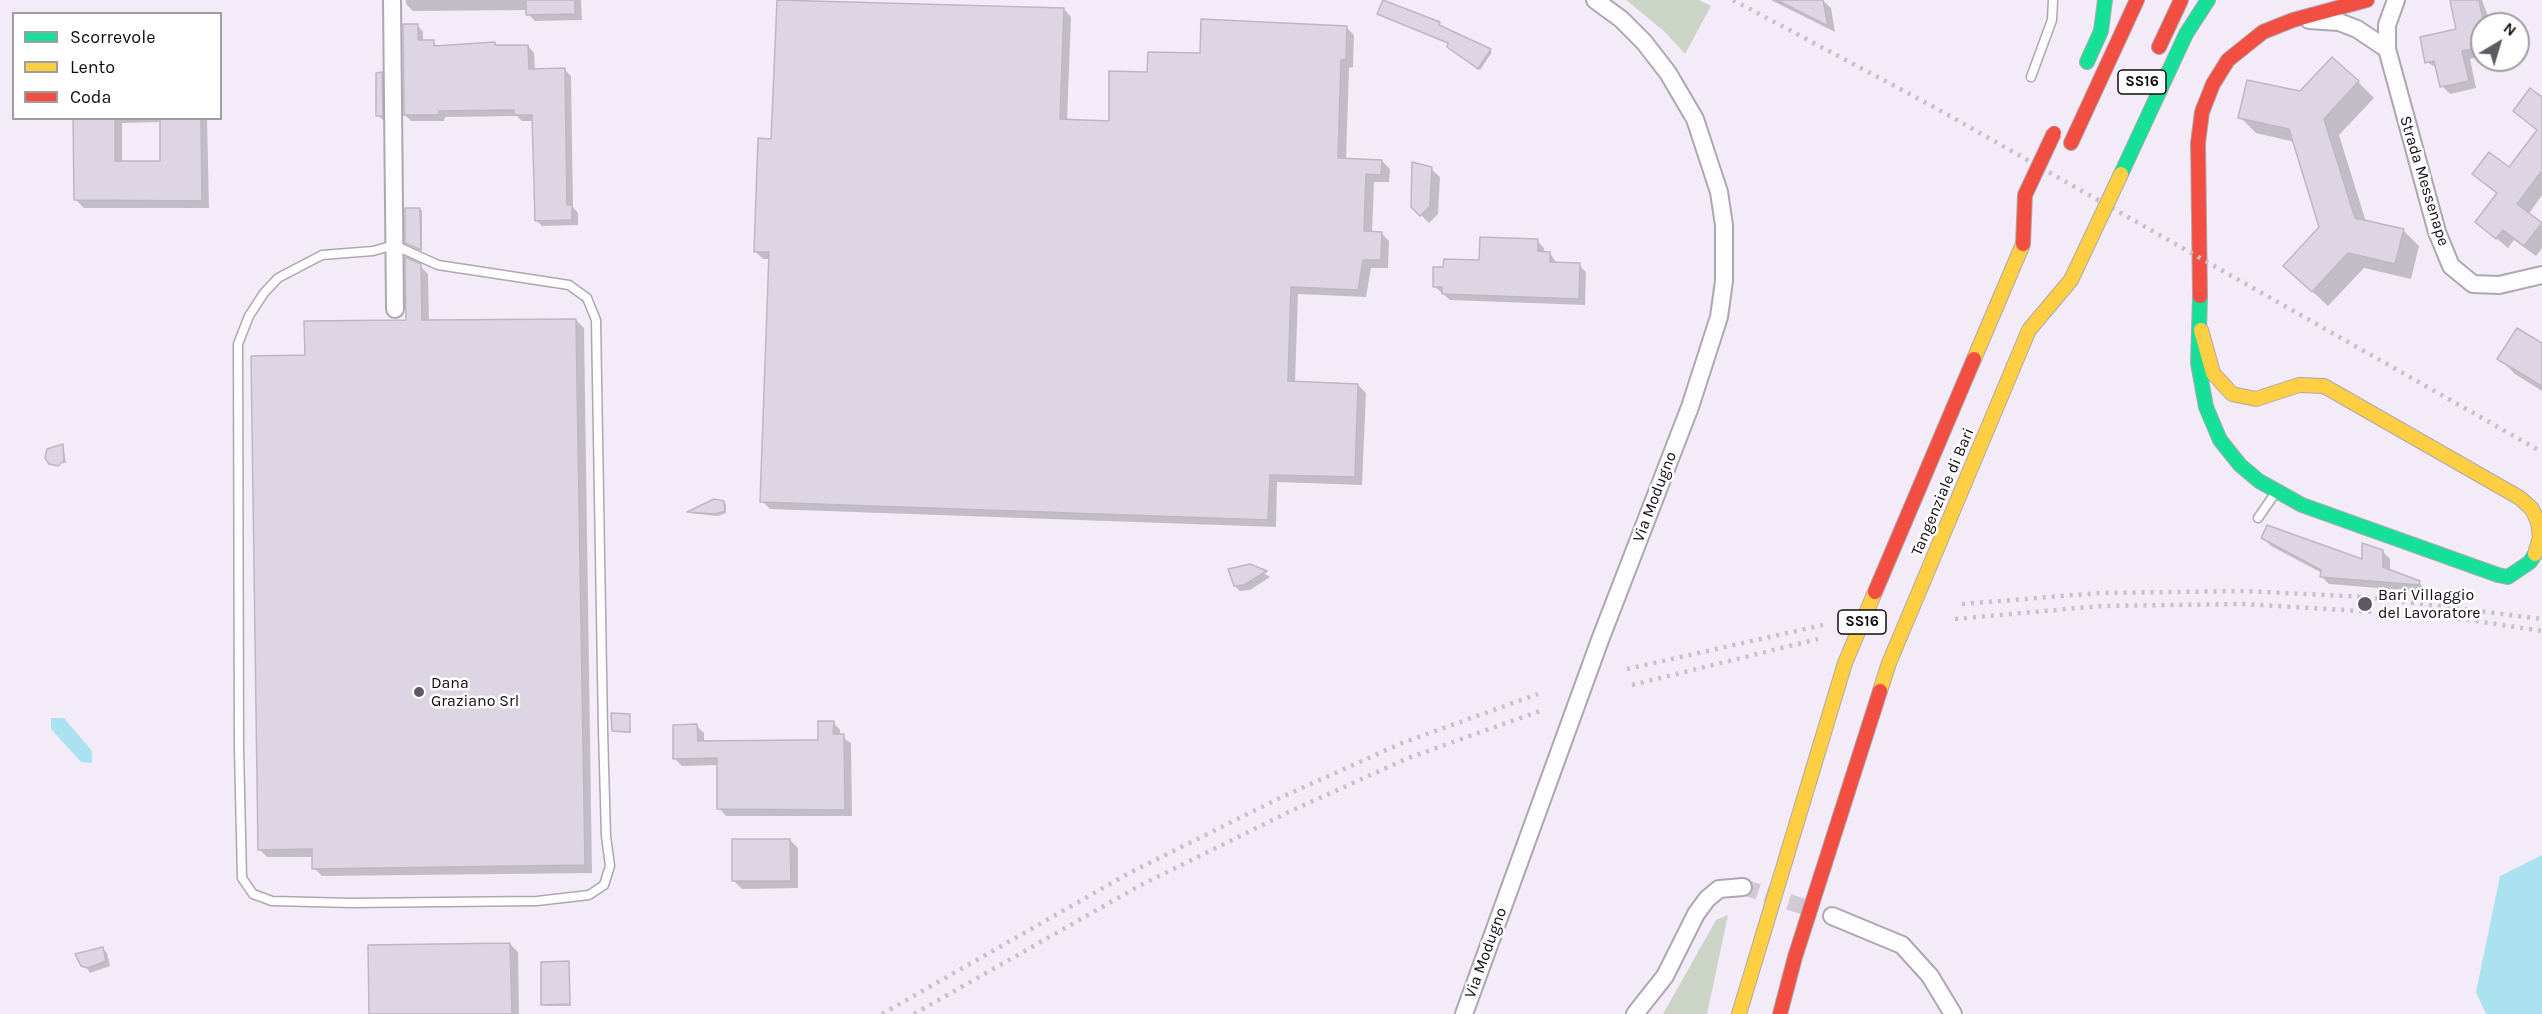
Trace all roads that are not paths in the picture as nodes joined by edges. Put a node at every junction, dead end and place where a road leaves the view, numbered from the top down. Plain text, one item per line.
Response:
1 (392, 0) edge
2 (1594, 0) edge
3 (2053, 0) edge
4 (2105, 0) edge
5 (2137, 0) edge
6 (2181, 0) edge
7 (2208, 0) edge
8 (2367, 0) edge
9 (2396, 0) edge
10 (2293, 20) junction
11 (2387, 49) junction
12 (2152, 62) dead end
13 (2082, 72) dead end
14 (2031, 77) dead end
15 (2057, 128) dead end
16 (2069, 148) dead end
17 (2038, 213) dead end
18 (2024, 244) junction
19 (394, 245) junction
20 (2542, 275) edge
21 (2052, 278) dead end
22 (395, 309) dead end
23 (2029, 330) junction
24 (2201, 330) junction
25 (2276, 492) junction
26 (2258, 518) dead end
27 (1743, 887) tunnel mouth
28 (1832, 916) tunnel mouth
29 (1795, 957) junction
30 (1800, 1000) dead end
31 (1464, 1014) edge
32 (1635, 1014) edge
33 (1739, 1014) edge
34 (1780, 1014) edge
35 (1953, 1014) edge

1 - 19 street
2 - 31 street, Via Modugno
3 - 14 lane
4 - 13 main road
5 - 16 main road, SS16
6 - 12 main road, SS16
7 - 23 main road, bridge
8 - 10 main road
9 - 11 street, Strada Messenape
10 - 11 street
10 - 24 main road
11 - 20 street, Strada Messenape
15 - 18 main road, bridge
17 - 18 main road, Tangenziale di Bari / SS16
18 - 33 main road, Tangenziale di Bari / SS16
19 - 19 lane
19 - 22 street
21 - 23 main road, Tangenziale di Bari / SS16, bridge
23 - 29 main road, Tangenziale di Bari / SS16
24 - 25 main road
24 - 25 main road
25 - 26 lane
27 - 32 street
28 - 35 street
29 - 30 main road
29 - 34 main road, Tangenziale di Bari / SS16

